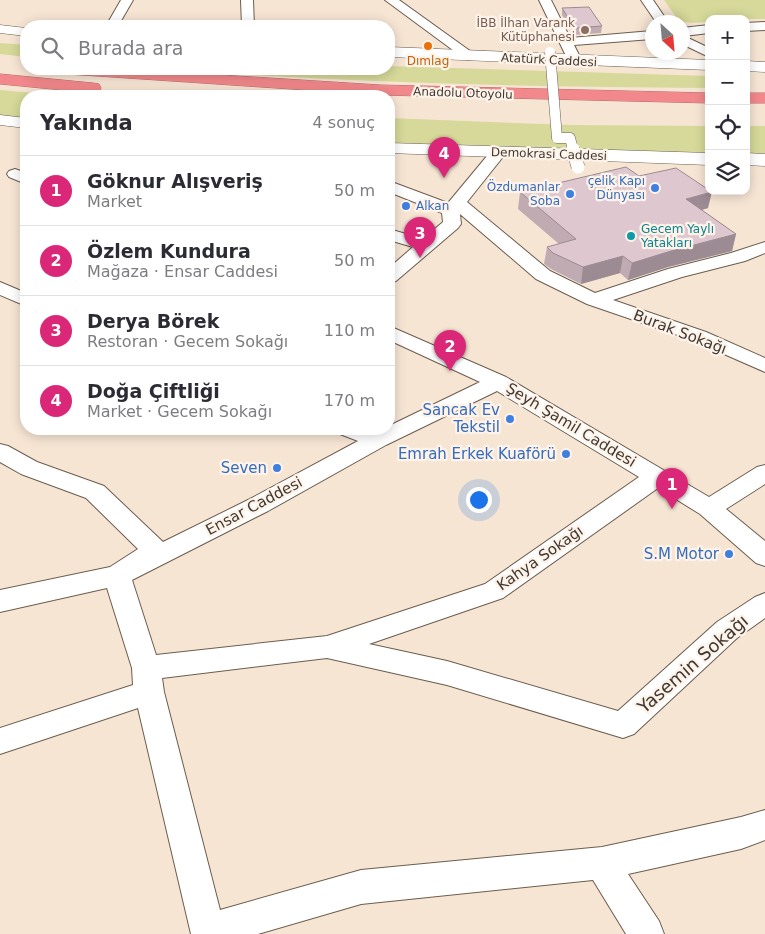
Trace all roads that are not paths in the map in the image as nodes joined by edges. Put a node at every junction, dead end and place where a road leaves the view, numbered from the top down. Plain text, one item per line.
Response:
1 (127, 0) edge
2 (247, 0) edge
3 (391, 0) edge
4 (545, 0) edge
5 (647, 0) edge
6 (657, 15) edge
7 (115, 20) edge
8 (248, 20) edge
9 (765, 26) edge
10 (750, 27) edge
11 (0, 29) edge
12 (705, 29) edge
13 (690, 31) edge
14 (20, 32) edge
15 (20, 33) edge
16 (0, 34) edge
17 (645, 36) edge
18 (566, 42) junction
19 (690, 43) edge
20 (705, 50) edge
21 (395, 52) edge
22 (550, 52) dead end
23 (470, 56) junction
24 (574, 61) junction
25 (705, 65) edge
26 (750, 66) edge
27 (765, 67) edge
28 (143, 75) edge
29 (0, 80) edge
30 (108, 89) dead end
31 (380, 90) edge
32 (395, 90) edge
33 (705, 98) edge
34 (750, 98) edge
35 (765, 98) edge
36 (542, 112) dead end
37 (570, 113) dead end
38 (0, 120) edge
39 (20, 122) edge
40 (395, 148) edge
41 (498, 153) junction
42 (705, 158) edge
43 (750, 159) edge
44 (765, 160) edge
45 (578, 167) dead end
46 (395, 188) edge
47 (454, 206) junction
48 (395, 236) edge
49 (427, 246) junction
50 (765, 247) edge
51 (395, 272) edge
52 (0, 288) edge
53 (20, 297) edge
54 (594, 300) junction
55 (395, 335) edge
56 (764, 364) edge
57 (498, 382) junction
58 (395, 432) edge
59 (364, 435) edge
60 (388, 435) edge
61 (378, 440) junction
62 (0, 452) edge
63 (765, 474) edge
64 (657, 477) junction
65 (709, 508) junction
66 (765, 556) edge
67 (117, 576) junction
68 (0, 601) edge
69 (765, 604) edge
70 (327, 647) junction
71 (147, 680) junction
72 (0, 741) edge
73 (765, 825) edge
74 (602, 862) junction
75 (209, 932) edge
76 (646, 934) edge

1 - 7 street
2 - 8 street
3 - 23 street
4 - 18 street
5 - 6 street
9 - 10 street
11 - 14 street
12 - 13 street
15 - 16 street
17 - 18 street
18 - 24 street
19 - 20 street
21 - 23 street, Atatürk Caddesi
22 - 45 street, bridge
23 - 24 street, Atatürk Caddesi
24 - 25 street, Atatürk Caddesi
26 - 27 street
28 - 31 highway, Anadolu Otoyolu
29 - 30 highway
32 - 33 highway, Anadolu Otoyolu
34 - 35 highway
36 - 37 highway
38 - 39 street
40 - 41 street, Demokrasi Caddesi
41 - 42 street, Demokrasi Caddesi
41 - 47 street
43 - 44 street
46 - 47 street
47 - 49 street
47 - 54 street, Burak Sokağı
48 - 49 street
49 - 51 street
50 - 54 street, Burak Sokağı
52 - 53 street
54 - 56 street, Burak Sokağı
55 - 57 street, Şeyh Şamil Caddesi
57 - 58 street, Ensar Caddesi
57 - 64 street, Şeyh Şamil Caddesi
59 - 61 street
60 - 61 street, Ensar Caddesi
61 - 67 street, Ensar Caddesi
62 - 67 street
63 - 65 street
64 - 65 street, Şeyh Şamil Caddesi
64 - 70 street, Kahya Sokağı
65 - 66 street, Şeyh Şamil Caddesi
67 - 68 street, Ensar Caddesi
67 - 71 street
69 - 70 street, Yasemin Sokağı
70 - 71 street
71 - 72 street
71 - 75 street
73 - 74 street
74 - 75 street
74 - 76 street

